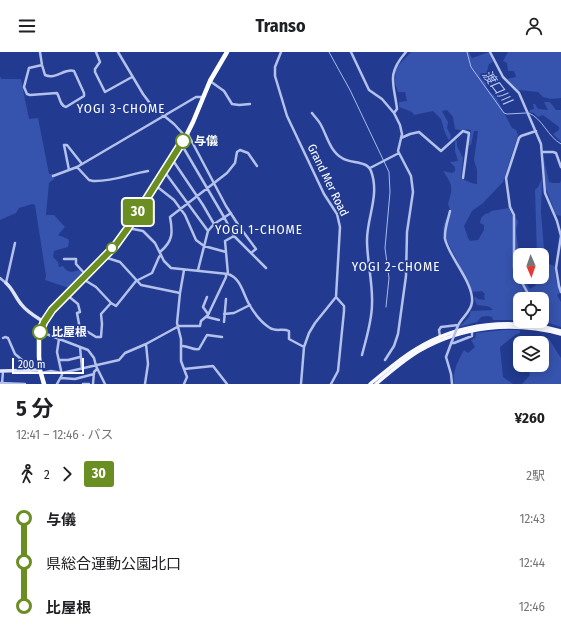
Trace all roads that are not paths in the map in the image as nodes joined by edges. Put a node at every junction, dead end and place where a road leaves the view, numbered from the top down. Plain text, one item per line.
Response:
1 (40, 52) edge
2 (96, 52) edge
3 (118, 52) edge
4 (227, 52) edge
5 (281, 52) edge
6 (351, 52) edge
7 (406, 52) edge
8 (490, 52) edge
9 (42, 65) junction
10 (132, 77) junction
11 (210, 81) junction
12 (203, 97) junction
13 (250, 104) dead end
14 (312, 113) dead end
15 (394, 113) junction
16 (164, 115) junction
17 (536, 131) junction
18 (186, 135) junction
19 (401, 138) junction
20 (180, 146) junction
21 (542, 152) junction
22 (399, 153) junction
23 (172, 158) junction
24 (82, 164) junction
25 (258, 166) dead end
26 (77, 167) junction
27 (561, 167) edge
28 (370, 168) junction
29 (69, 170) junction
30 (148, 171) dead end
31 (164, 171) junction
32 (53, 176) dead end
33 (463, 178) dead end
34 (214, 184) junction
35 (155, 185) junction
36 (207, 189) junction
37 (197, 197) junction
38 (188, 204) junction
39 (181, 209) junction
40 (450, 211) dead end
41 (231, 213) junction
42 (224, 217) junction
43 (214, 224) junction
44 (128, 228) junction
45 (208, 231) junction
46 (234, 236) junction
47 (561, 236) edge
48 (15, 243) dead end
49 (204, 246) junction
50 (160, 252) junction
51 (226, 252) junction
52 (251, 253) junction
53 (161, 255) junction
54 (104, 257) junction
55 (64, 259) dead end
56 (266, 268) dead end
57 (184, 270) junction
58 (198, 270) junction
59 (227, 274) junction
60 (84, 277) junction
61 (0, 278) edge
62 (136, 281) junction
63 (6, 283) junction
64 (527, 292) edge
65 (561, 292) edge
66 (180, 293) junction
67 (67, 295) junction
68 (207, 297) dead end
69 (336, 297) junction
70 (226, 299) dead end
71 (111, 303) junction
72 (250, 305) junction
73 (224, 314) junction
74 (207, 316) junction
75 (219, 320) dead end
76 (44, 322) junction
77 (224, 322) dead end
78 (457, 326) junction
79 (178, 327) junction
80 (472, 330) junction
81 (561, 331) edge
82 (40, 332) junction
83 (561, 334) edge
84 (222, 337) dead end
85 (3, 338) dead end
86 (59, 339) junction
87 (438, 339) junction
88 (452, 342) junction
89 (146, 344) junction
90 (181, 346) junction
91 (80, 347) junction
92 (304, 347) junction
93 (362, 355) dead end
94 (80, 357) junction
95 (58, 360) junction
96 (385, 360) dead end
97 (97, 367) junction
98 (184, 368) junction
99 (82, 369) junction
100 (1, 371) edge
101 (29, 371) junction
102 (41, 372) junction
103 (388, 372) junction
104 (62, 373) junction
105 (94, 374) junction
106 (61, 378) junction
107 (1, 384) edge
108 (25, 384) edge
109 (44, 384) edge
110 (58, 384) edge
111 (82, 384) edge
112 (89, 384) edge
113 (93, 384) edge
114 (105, 384) edge
115 (145, 384) edge
116 (184, 384) edge
117 (227, 384) edge
118 (301, 384) edge
119 (331, 384) edge
120 (370, 384) edge
121 (376, 384) edge
122 (452, 384) edge

1 - 9 street
2 - 10 street
3 - 10 street
4 - 11 highway
5 - 69 street, Grand Mer Road
6 - 15 street
7 - 15 street
8 - 17 street
9 - 9 street
10 - 16 street
11 - 12 highway
11 - 13 street
12 - 16 street
12 - 18 highway
14 - 28 street
15 - 19 street
16 - 18 street
16 - 24 street
17 - 21 street
17 - 64 street
18 - 20 highway
18 - 34 street
19 - 22 street
19 - 33 street
20 - 23 highway
20 - 36 street
21 - 27 street
21 - 47 street
22 - 28 street
22 - 96 street
23 - 31 highway
23 - 37 street
24 - 26 street
24 - 29 street
25 - 34 street
26 - 29 street
26 - 30 street
28 - 93 street
29 - 32 street
31 - 35 highway
31 - 38 street
34 - 36 street
34 - 41 street
35 - 39 street
35 - 44 highway
36 - 37 street
36 - 42 street
37 - 38 street
37 - 43 street
38 - 39 street
38 - 45 street
39 - 49 street
39 - 50 street
40 - 78 street
41 - 42 street
41 - 52 street
42 - 43 street
42 - 46 street
43 - 45 street
44 - 50 street
44 - 54 highway
45 - 49 street
46 - 51 street
46 - 52 street
47 - 65 street
48 - 63 street
49 - 51 street
49 - 58 street
50 - 53 street
51 - 59 street
52 - 56 street
53 - 57 street
53 - 62 street
54 - 60 highway
54 - 62 street
55 - 60 street
57 - 58 street
57 - 66 street
58 - 59 street
59 - 72 street
59 - 74 street
60 - 67 highway
60 - 71 street
61 - 63 street
62 - 66 street
62 - 71 street
63 - 76 street
66 - 79 street
67 - 71 street
67 - 76 highway
68 - 74 street
69 - 92 street
69 - 119 street
70 - 73 street
72 - 73 street
72 - 92 street
73 - 77 street
74 - 75 street
74 - 79 street
76 - 82 highway
78 - 87 street
78 - 88 street, bridge
79 - 89 street
79 - 90 street
80 - 83 main road
80 - 87 main road
80 - 88 street
81 - 87 main road
82 - 86 street
82 - 102 highway
84 - 90 street
85 - 101 street
86 - 91 street
86 - 95 street
87 - 103 main road
88 - 122 street
89 - 97 street
89 - 115 street
90 - 98 street
91 - 94 street
91 - 97 street
92 - 118 street
94 - 95 street
94 - 99 street
95 - 104 street
97 - 99 street
97 - 105 street
97 - 114 street
98 - 116 street
98 - 117 street
99 - 104 street
100 - 101 street
100 - 107 street
101 - 102 street
102 - 104 street
102 - 109 highway
103 - 120 main road
103 - 121 main road
104 - 106 street
105 - 106 street
105 - 113 street
106 - 110 street
107 - 108 street
111 - 112 street

